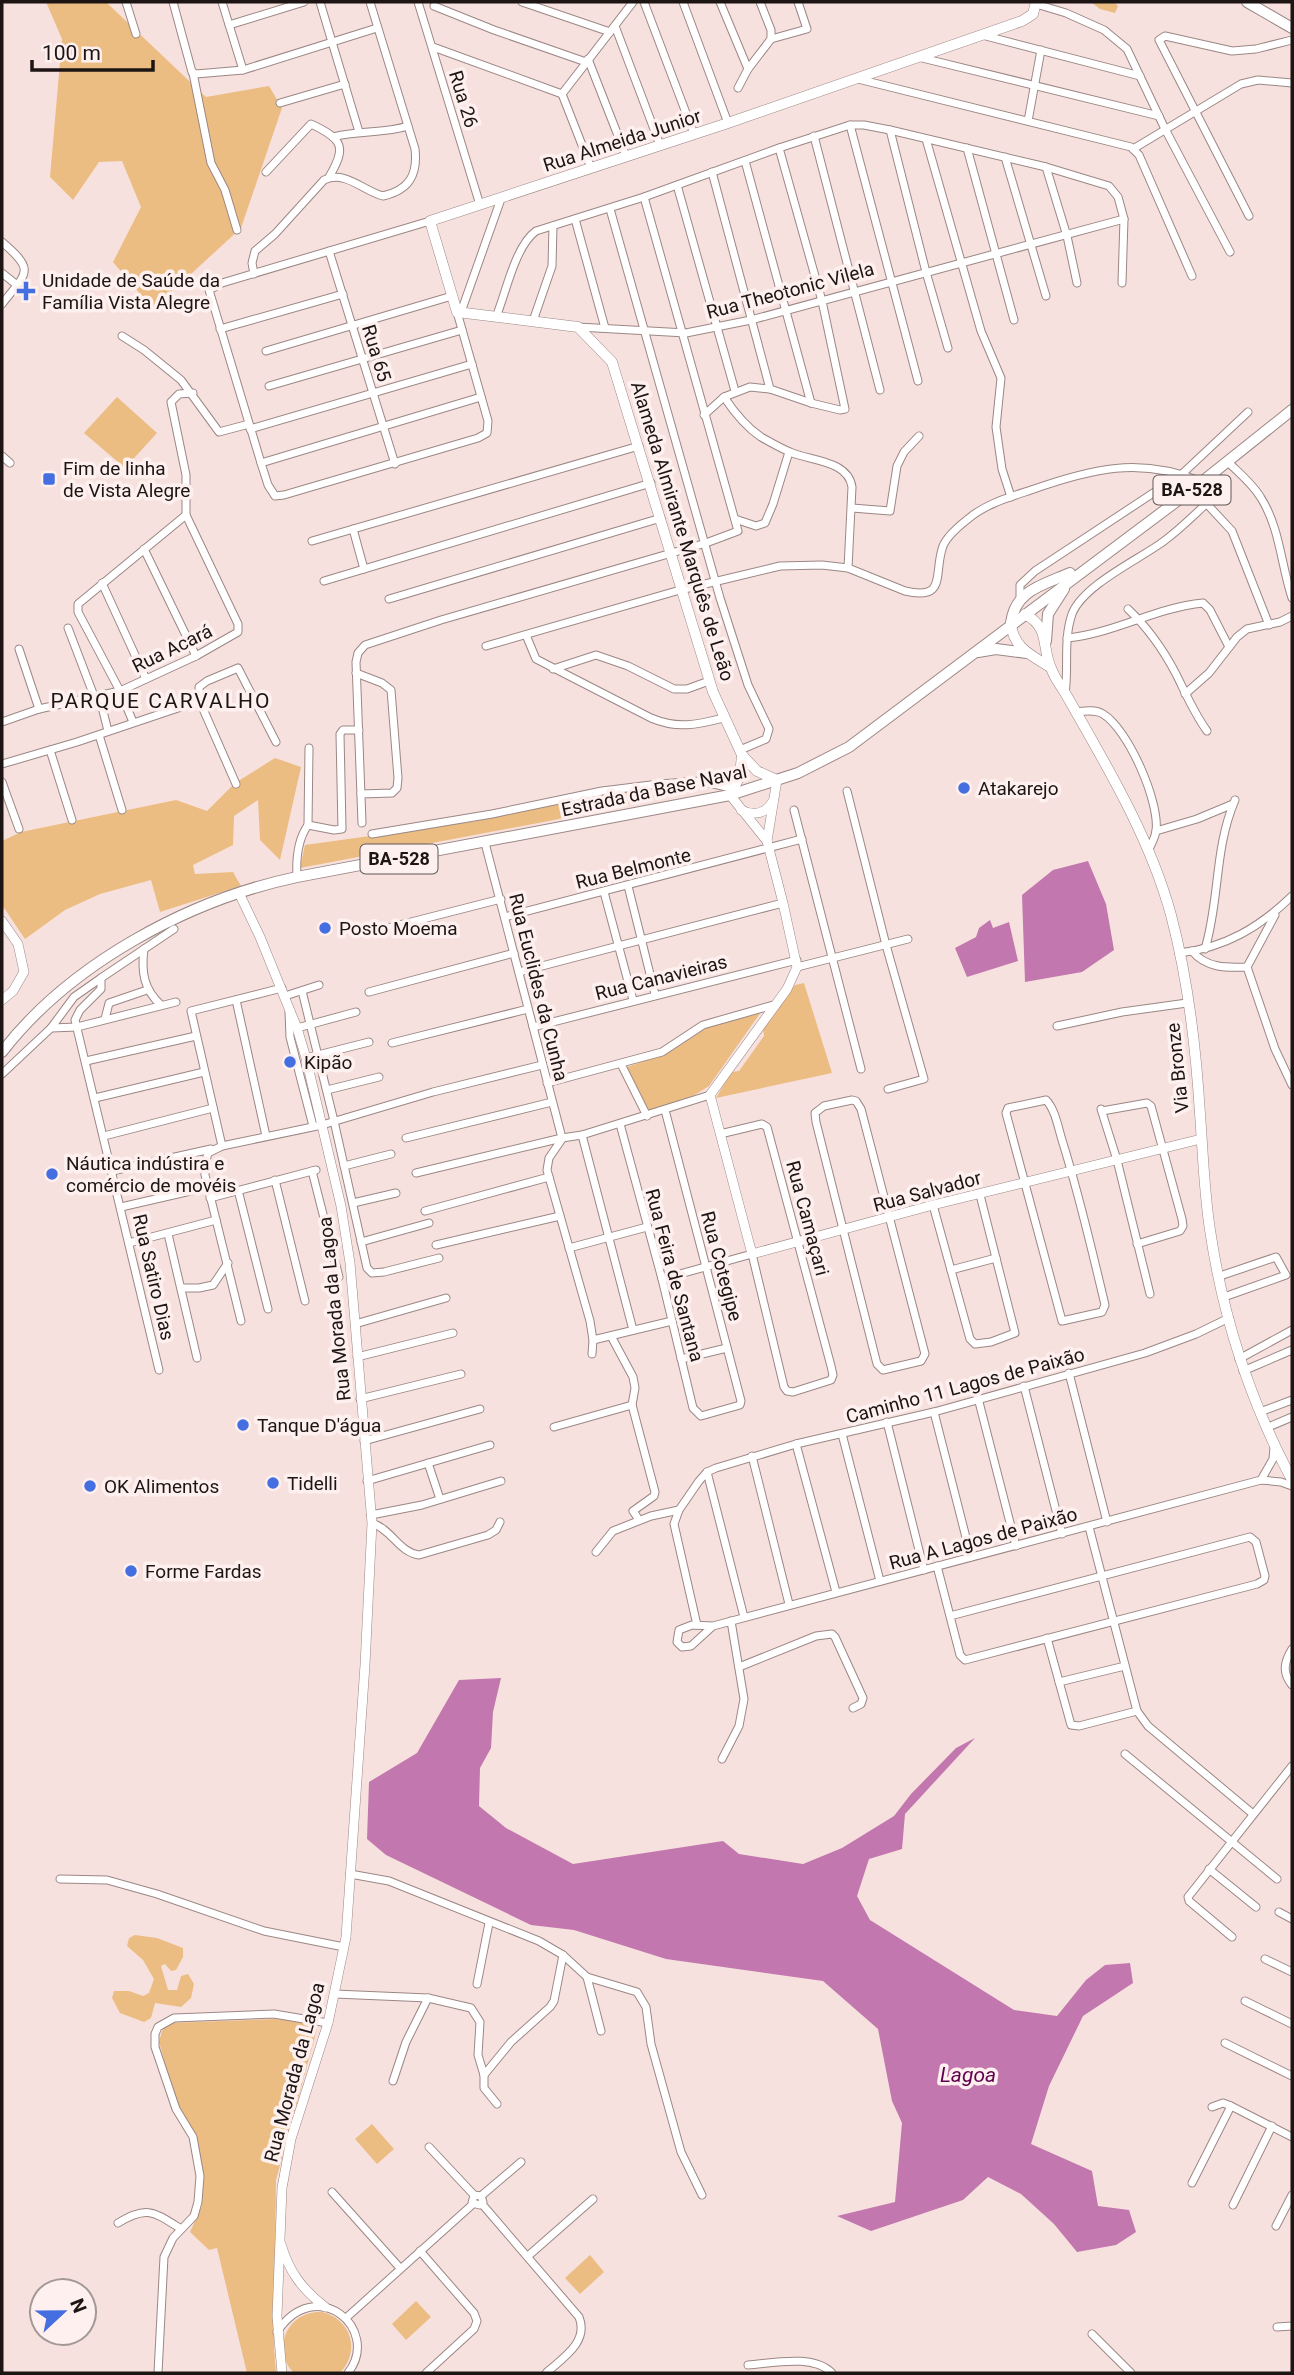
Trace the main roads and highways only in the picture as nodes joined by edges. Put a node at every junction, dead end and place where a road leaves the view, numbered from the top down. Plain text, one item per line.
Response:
1 (1247, 2) edge
2 (1036, 3) edge
3 (1292, 28) edge
4 (459, 312) joint
5 (578, 327) joint
6 (1292, 412) edge
7 (1088, 565) junction
8 (1025, 614) junction
9 (1012, 623) junction
10 (1046, 641) junction
11 (976, 652) junction
12 (1027, 653) junction
13 (1050, 667) junction
14 (741, 752) junction
15 (776, 780) junction
16 (732, 792) junction
17 (198, 909) junction
18 (174, 929) road end
19 (7, 1040) edge
20 (2, 1052) edge
21 (1292, 1480) edge

1 - 3 main road
2 - 4 main road, Rua Almeida Junior
4 - 5 main road, Rua Theotonic Vilela
5 - 14 main road, Alameda Almirante Marquês de Leão
6 - 7 main road, Estrada da Base Naval / BA-528
7 - 8 main road, Estrada da Base Naval / BA-528
7 - 9 main road
7 - 10 main road
8 - 9 main road, Estrada da Base Naval / BA-528
8 - 10 main road, Via Bronze
9 - 11 main road, Estrada da Base Naval / BA-528
9 - 12 main road
10 - 13 main road, Via Bronze
11 - 12 main road
11 - 15 main road, Estrada da Base Naval / BA-528
12 - 13 main road, Via Bronze
13 - 21 main road, Via Bronze
14 - 15 main road, Alameda Almirante Marquês de Leão
14 - 16 main road
15 - 16 main road, Estrada da Base Naval / BA-528
16 - 17 main road, Estrada da Base Naval / BA-528
17 - 18 main road
17 - 19 main road, Estrada da Base Naval / BA-528
19 - 20 main road, Estrada da Base Naval / BA-528

